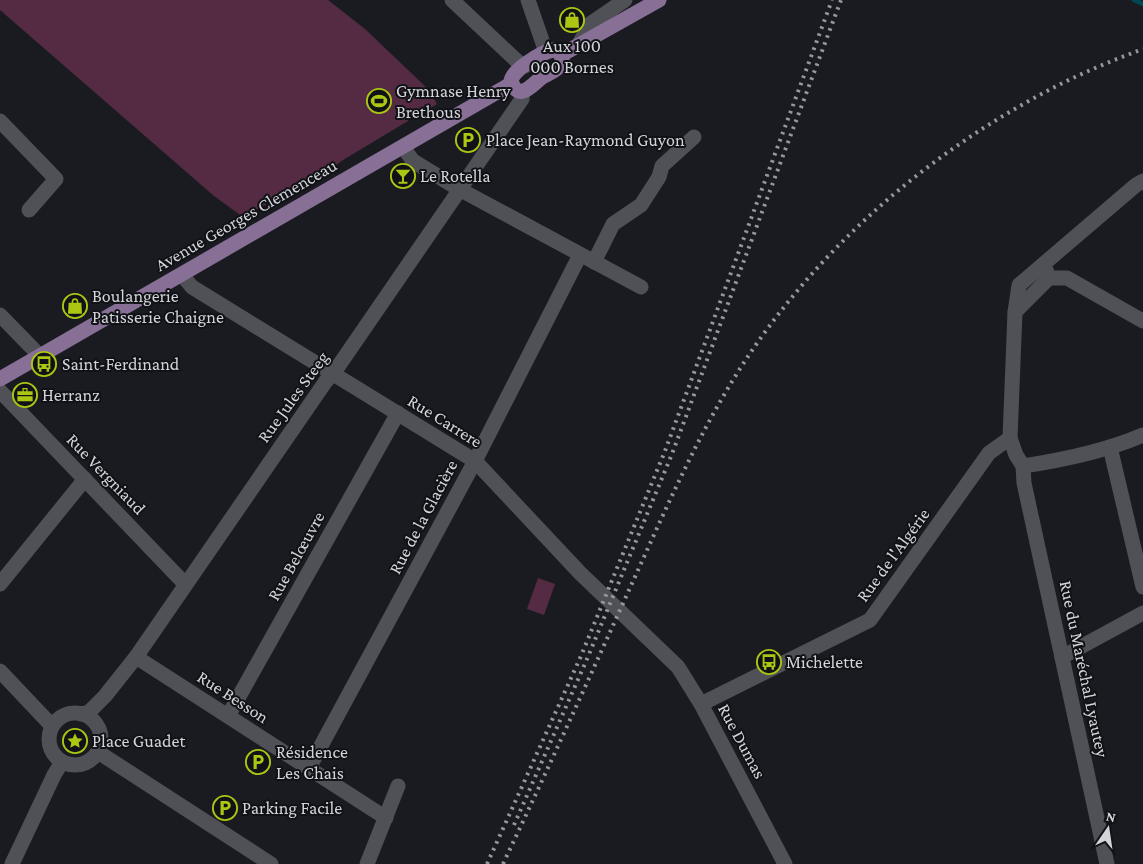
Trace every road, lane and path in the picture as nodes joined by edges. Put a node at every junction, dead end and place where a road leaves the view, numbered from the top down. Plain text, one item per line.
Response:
1 (452, 0) edge
2 (528, 0) edge
3 (625, 0) edge
4 (658, 0) edge
5 (579, 44) junction
6 (553, 53) junction
7 (525, 66) junction
8 (517, 87) junction
9 (0, 121) edge
10 (694, 137) dead end
11 (403, 147) junction
12 (1143, 181) edge
13 (459, 189) junction
14 (29, 210) dead end
15 (580, 255) junction
16 (594, 262) junction
17 (1046, 271) junction
18 (182, 275) junction
19 (641, 288) dead end
20 (0, 315) edge
21 (1143, 321) edge
22 (40, 356) junction
23 (333, 374) junction
24 (0, 379) edge
25 (0, 391) edge
26 (398, 414) junction
27 (1143, 434) edge
28 (1010, 438) junction
29 (1111, 453) junction
30 (475, 461) junction
31 (1023, 466) junction
32 (85, 479) junction
33 (0, 584) edge
34 (185, 584) junction
35 (1143, 587) edge
36 (1143, 613) edge
37 (654, 642) joint
38 (136, 657) junction
39 (1062, 657) junction
40 (0, 671) edge
41 (701, 704) junction
42 (81, 714) junction
43 (228, 716) junction
44 (52, 726) junction
45 (98, 752) junction
46 (62, 762) junction
47 (309, 768) junction
48 (398, 786) dead end
49 (386, 818) junction
50 (12, 864) edge
51 (271, 864) edge
52 (367, 864) edge
53 (785, 864) edge
54 (1107, 864) edge

1 - 7 street
2 - 6 street
3 - 5 street, Avenue Georges Clemenceau
4 - 5 main road, Avenue Georges Clemenceau
5 - 6 main road, Avenue Georges Clemenceau
6 - 7 main road, Avenue Georges Clemenceau
6 - 8 main road, Avenue Georges Clemenceau
7 - 8 main road, Avenue Georges Clemenceau
8 - 11 main road, Avenue Georges Clemenceau
8 - 13 street, Rue Jules Steeg
9 - 14 street
10 - 16 street
11 - 13 street
11 - 18 main road, Avenue Georges Clemenceau
12 - 17 street
13 - 15 street
13 - 23 street, Rue Jules Steeg
15 - 16 street
15 - 30 street, Rue de la Glacière
16 - 19 street
17 - 21 street
17 - 28 street
18 - 22 main road, Avenue Georges Clemenceau
18 - 23 street, Rue Carrere
20 - 22 street
22 - 24 main road, Avenue Georges Clemenceau
23 - 26 street, Rue Carrere
23 - 34 street, Rue Jules Steeg
25 - 32 street, Rue Vergniaud
26 - 30 street, Rue Carrere
26 - 43 street, Rue Belœuvre
27 - 29 street
28 - 31 street
28 - 41 street, Rue de l'Algérie
29 - 31 street
29 - 35 street
30 - 37 street, Rue Carrere
30 - 47 street, Rue de la Glacière
31 - 39 street, Rue du Maréchal Lyautey
32 - 33 street
32 - 34 street, Rue Vergniaud
34 - 38 street, Rue Jules Steeg
36 - 39 street
37 - 41 street, Rue Dumas
38 - 42 street, Rue Jules Steeg
38 - 43 street, Rue Besson
39 - 54 street, Rue du Maréchal Lyautey
40 - 44 street
41 - 53 street, Rue Dumas
42 - 44 street
42 - 45 street
43 - 47 street, Rue Besson
44 - 46 street
45 - 46 street
45 - 51 street
46 - 50 street
47 - 49 street, Rue Besson
48 - 49 street
49 - 52 street

